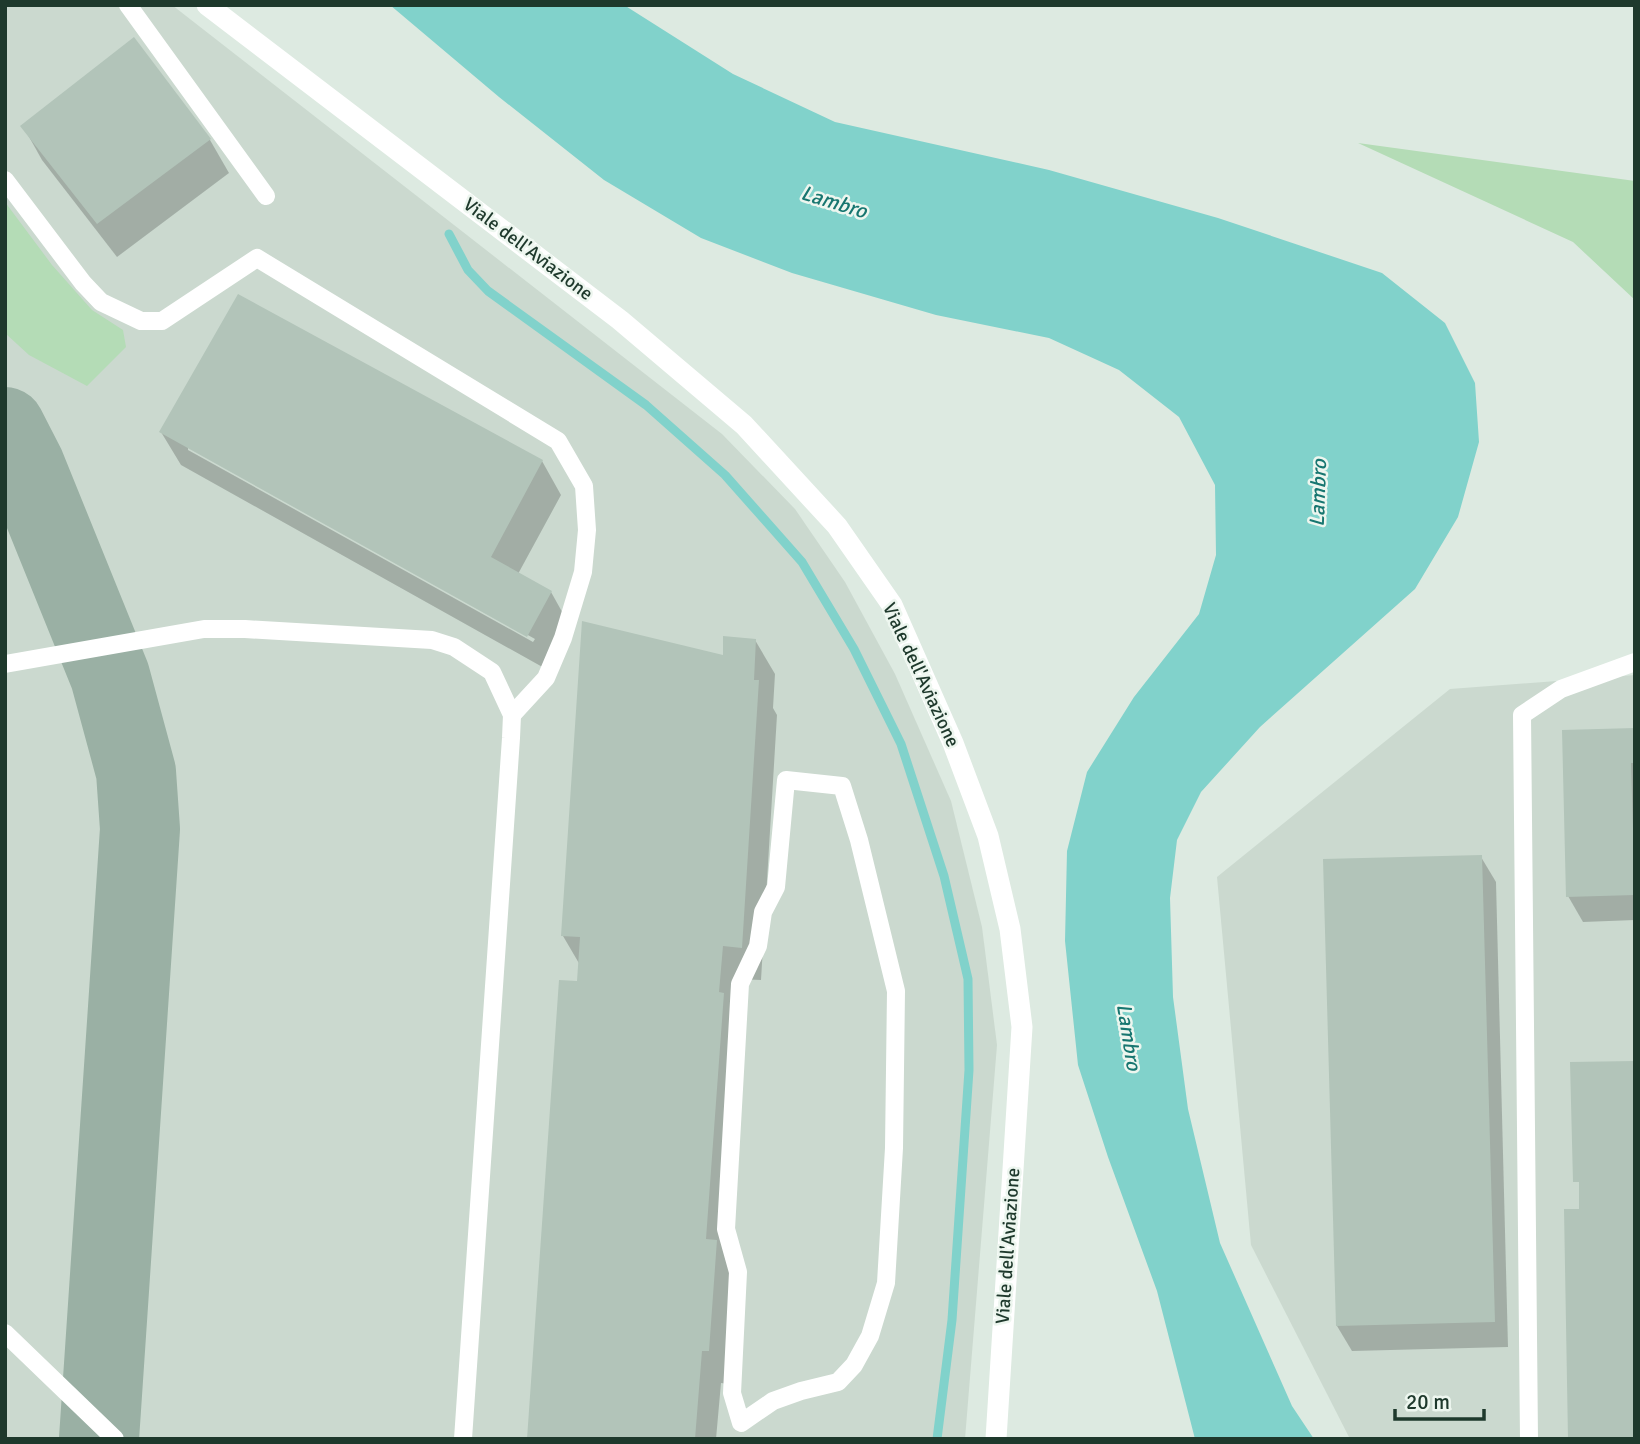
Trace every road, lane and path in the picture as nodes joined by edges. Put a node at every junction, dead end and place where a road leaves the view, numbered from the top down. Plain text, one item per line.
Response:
1 (128, 5) edge
2 (207, 5) edge
3 (5, 180) edge
4 (266, 196) dead end
5 (1635, 662) edge
6 (5, 664) edge
7 (512, 715) junction
8 (5, 1333) edge
9 (740, 1431) edge
10 (115, 1439) edge
11 (463, 1439) edge
12 (996, 1439) edge
13 (1530, 1439) edge

1 - 4 lane
2 - 12 street, Viale dell'Aviazione
3 - 7 lane
5 - 13 lane
6 - 7 lane
7 - 11 lane
8 - 10 lane
9 - 9 lane

